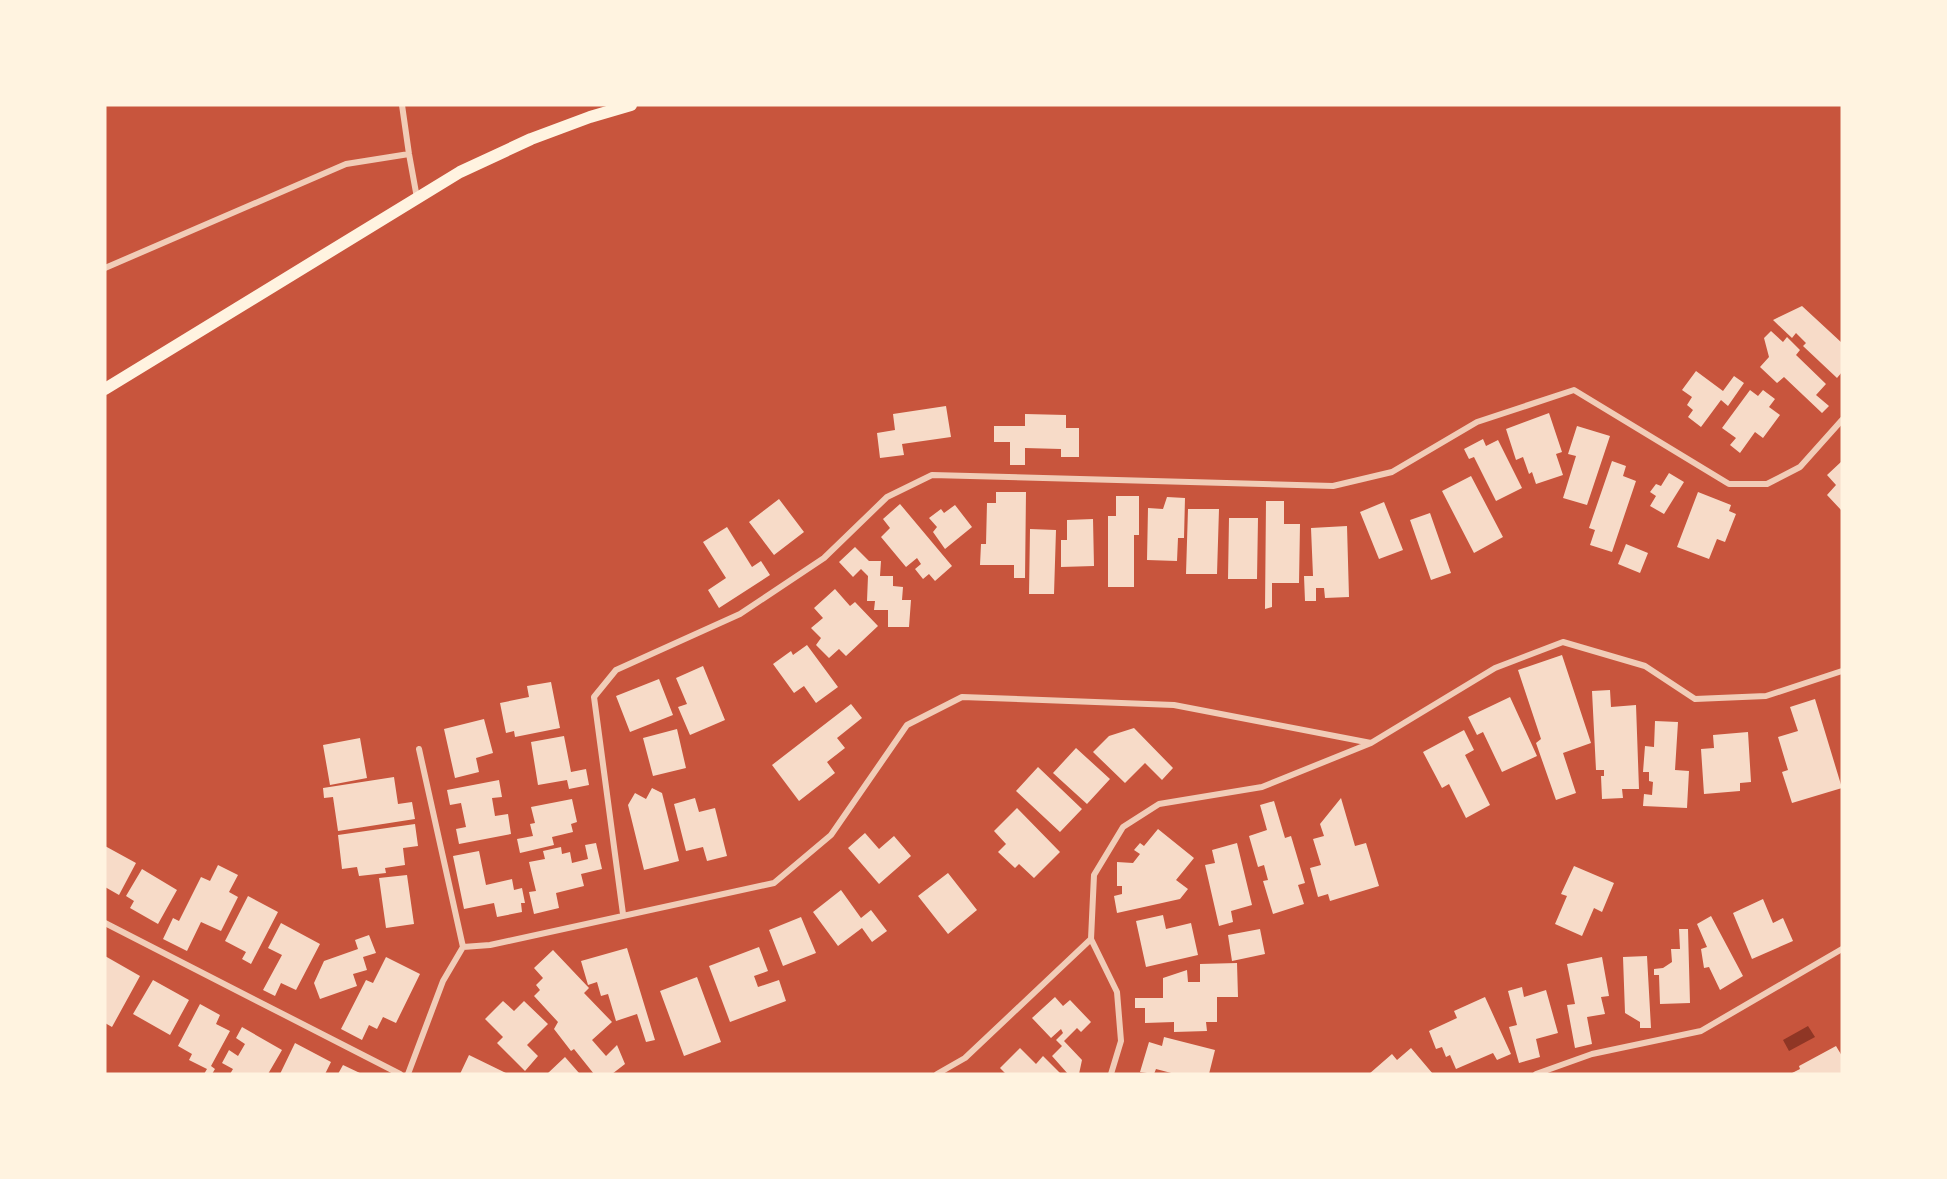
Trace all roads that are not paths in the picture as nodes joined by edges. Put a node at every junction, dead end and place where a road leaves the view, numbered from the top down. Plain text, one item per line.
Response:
1 (402, 105) edge
2 (631, 105) edge
3 (409, 154) junction
4 (417, 198) junction
5 (105, 268) edge
6 (105, 389) edge
7 (1842, 420) edge
8 (1842, 671) edge
9 (1371, 743) junction
10 (419, 749) dead end
11 (623, 915) junction
12 (105, 923) edge
13 (1091, 939) junction
14 (463, 947) junction
15 (1842, 949) edge
16 (400, 1074) edge
17 (408, 1074) edge
18 (937, 1074) edge
19 (1111, 1074) edge
20 (1536, 1074) edge

1 - 3 street
2 - 4 main road
3 - 4 street
3 - 5 street
4 - 6 main road
7 - 11 street
8 - 9 street
9 - 11 street
9 - 13 street
10 - 14 street
11 - 14 street
12 - 16 street
13 - 18 street
13 - 19 street
14 - 17 street
15 - 20 street

